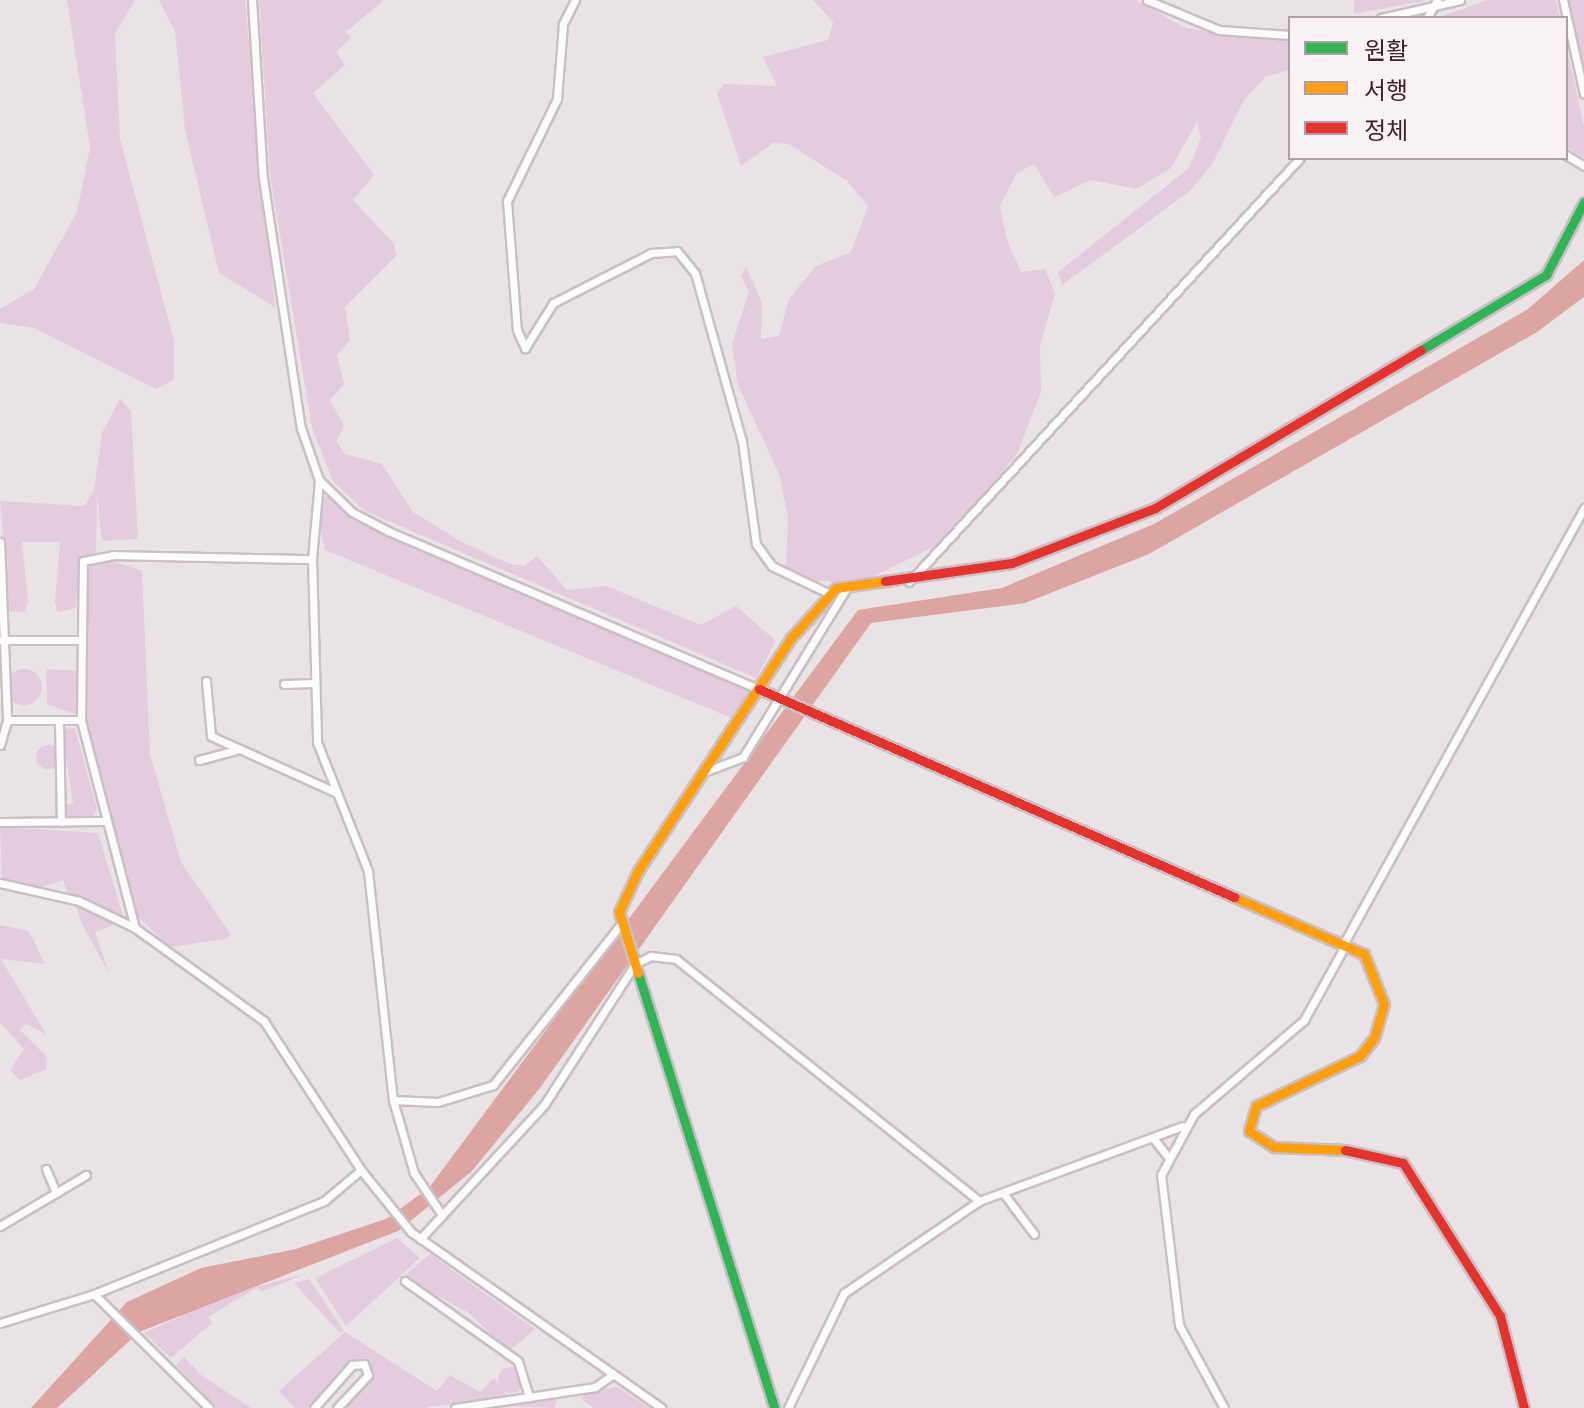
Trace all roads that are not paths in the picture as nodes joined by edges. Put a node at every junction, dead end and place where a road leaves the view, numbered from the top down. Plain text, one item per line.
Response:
1 (252, 0) edge
2 (575, 0) edge
3 (1147, 0) edge
4 (1437, 0) edge
5 (1460, 0) edge
6 (1431, 8) junction
7 (1391, 16) edge
8 (1428, 16) edge
9 (1568, 22) edge
10 (1288, 35) edge
11 (1584, 94) edge
12 (1298, 160) edge
13 (1584, 202) edge
14 (319, 480) junction
15 (1584, 508) edge
16 (0, 542) edge
17 (312, 559) junction
18 (909, 582) junction
19 (847, 587) junction
20 (826, 592) junction
21 (3, 640) edge
22 (82, 640) junction
23 (206, 681) dead end
24 (312, 683) junction
25 (284, 684) dead end
26 (759, 689) junction
27 (776, 697) junction
28 (7, 720) junction
29 (59, 720) junction
30 (81, 720) junction
31 (0, 745) edge
32 (236, 750) junction
33 (199, 760) dead end
34 (704, 772) junction
35 (335, 792) junction
36 (105, 821) junction
37 (0, 822) edge
38 (61, 822) junction
39 (0, 883) edge
40 (622, 927) junction
41 (135, 928) junction
42 (1346, 942) junction
43 (634, 961) junction
44 (393, 1100) junction
45 (1183, 1126) junction
46 (1151, 1138) junction
47 (1168, 1157) junction
48 (46, 1169) dead end
49 (361, 1170) junction
50 (86, 1175) dead end
51 (56, 1193) junction
52 (1004, 1194) junction
53 (979, 1201) junction
54 (442, 1215) junction
55 (0, 1226) edge
56 (1034, 1234) dead end
57 (420, 1239) junction
58 (405, 1281) dead end
59 (94, 1294) junction
60 (0, 1323) edge
61 (611, 1376) junction
62 (529, 1397) junction
63 (338, 1407) edge
64 (209, 1408) edge
65 (314, 1408) edge
66 (455, 1408) edge
67 (661, 1408) edge
68 (774, 1408) edge
69 (788, 1408) edge
70 (1224, 1408) edge
71 (1524, 1408) edge

1 - 14 street
2 - 20 street
3 - 10 street
4 - 6 street
5 - 6 street
6 - 7 street
6 - 8 street
9 - 11 street
12 - 18 street
13 - 18 street
14 - 17 street
14 - 26 street
15 - 42 street
16 - 21 street
17 - 22 street
17 - 24 street
18 - 19 street
19 - 20 street
19 - 27 street
20 - 26 street
21 - 22 street
21 - 28 street
22 - 30 street
23 - 32 street
24 - 25 street
24 - 35 street
26 - 27 street
26 - 34 street
27 - 34 street
27 - 42 street
28 - 29 street
28 - 31 street
29 - 30 street
29 - 38 street
30 - 36 street
32 - 33 street
32 - 35 street
34 - 40 street
35 - 44 street
36 - 38 street
36 - 41 street
37 - 38 street
39 - 41 street
40 - 43 street
40 - 44 street
41 - 49 street
42 - 45 street
42 - 71 street
43 - 53 street
43 - 54 street
43 - 68 street
44 - 54 street
45 - 46 street
45 - 47 street
46 - 47 street
46 - 52 street
47 - 70 street
48 - 51 street
49 - 57 street
49 - 59 street
50 - 51 street
51 - 55 street
52 - 53 street
52 - 56 street
53 - 69 street
54 - 57 street
57 - 61 street
58 - 62 street
59 - 60 street
59 - 64 street
61 - 62 street
61 - 67 street
62 - 66 street
63 - 65 street

